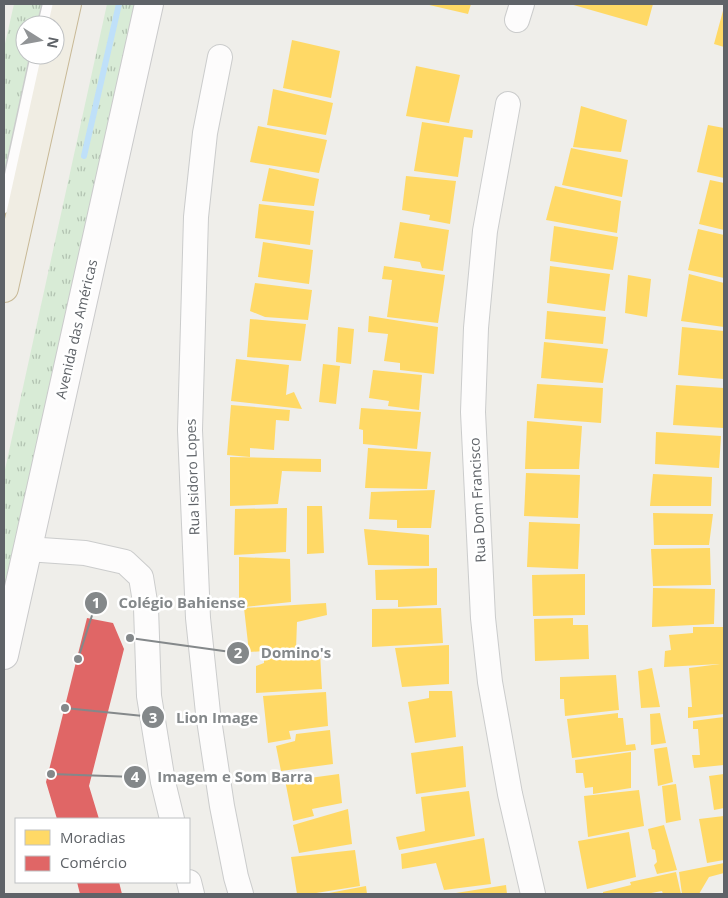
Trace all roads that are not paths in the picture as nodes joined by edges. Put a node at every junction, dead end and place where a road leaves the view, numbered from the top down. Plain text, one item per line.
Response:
1 (67, 4) edge
2 (149, 4) edge
3 (220, 57) dead end
4 (35, 65) edge
5 (508, 104) dead end
6 (4, 207) edge
7 (4, 288) edge
8 (27, 549) junction
9 (4, 655) edge
10 (172, 818) edge
11 (241, 894) edge
12 (533, 894) edge

1 - 7 highway
2 - 8 main road, Avenida das Américas
3 - 11 street, Rua Isidoro Lopes
4 - 6 lane
5 - 12 street, Rua Dom Francisco
8 - 9 main road, Avenida das Américas
8 - 10 street

